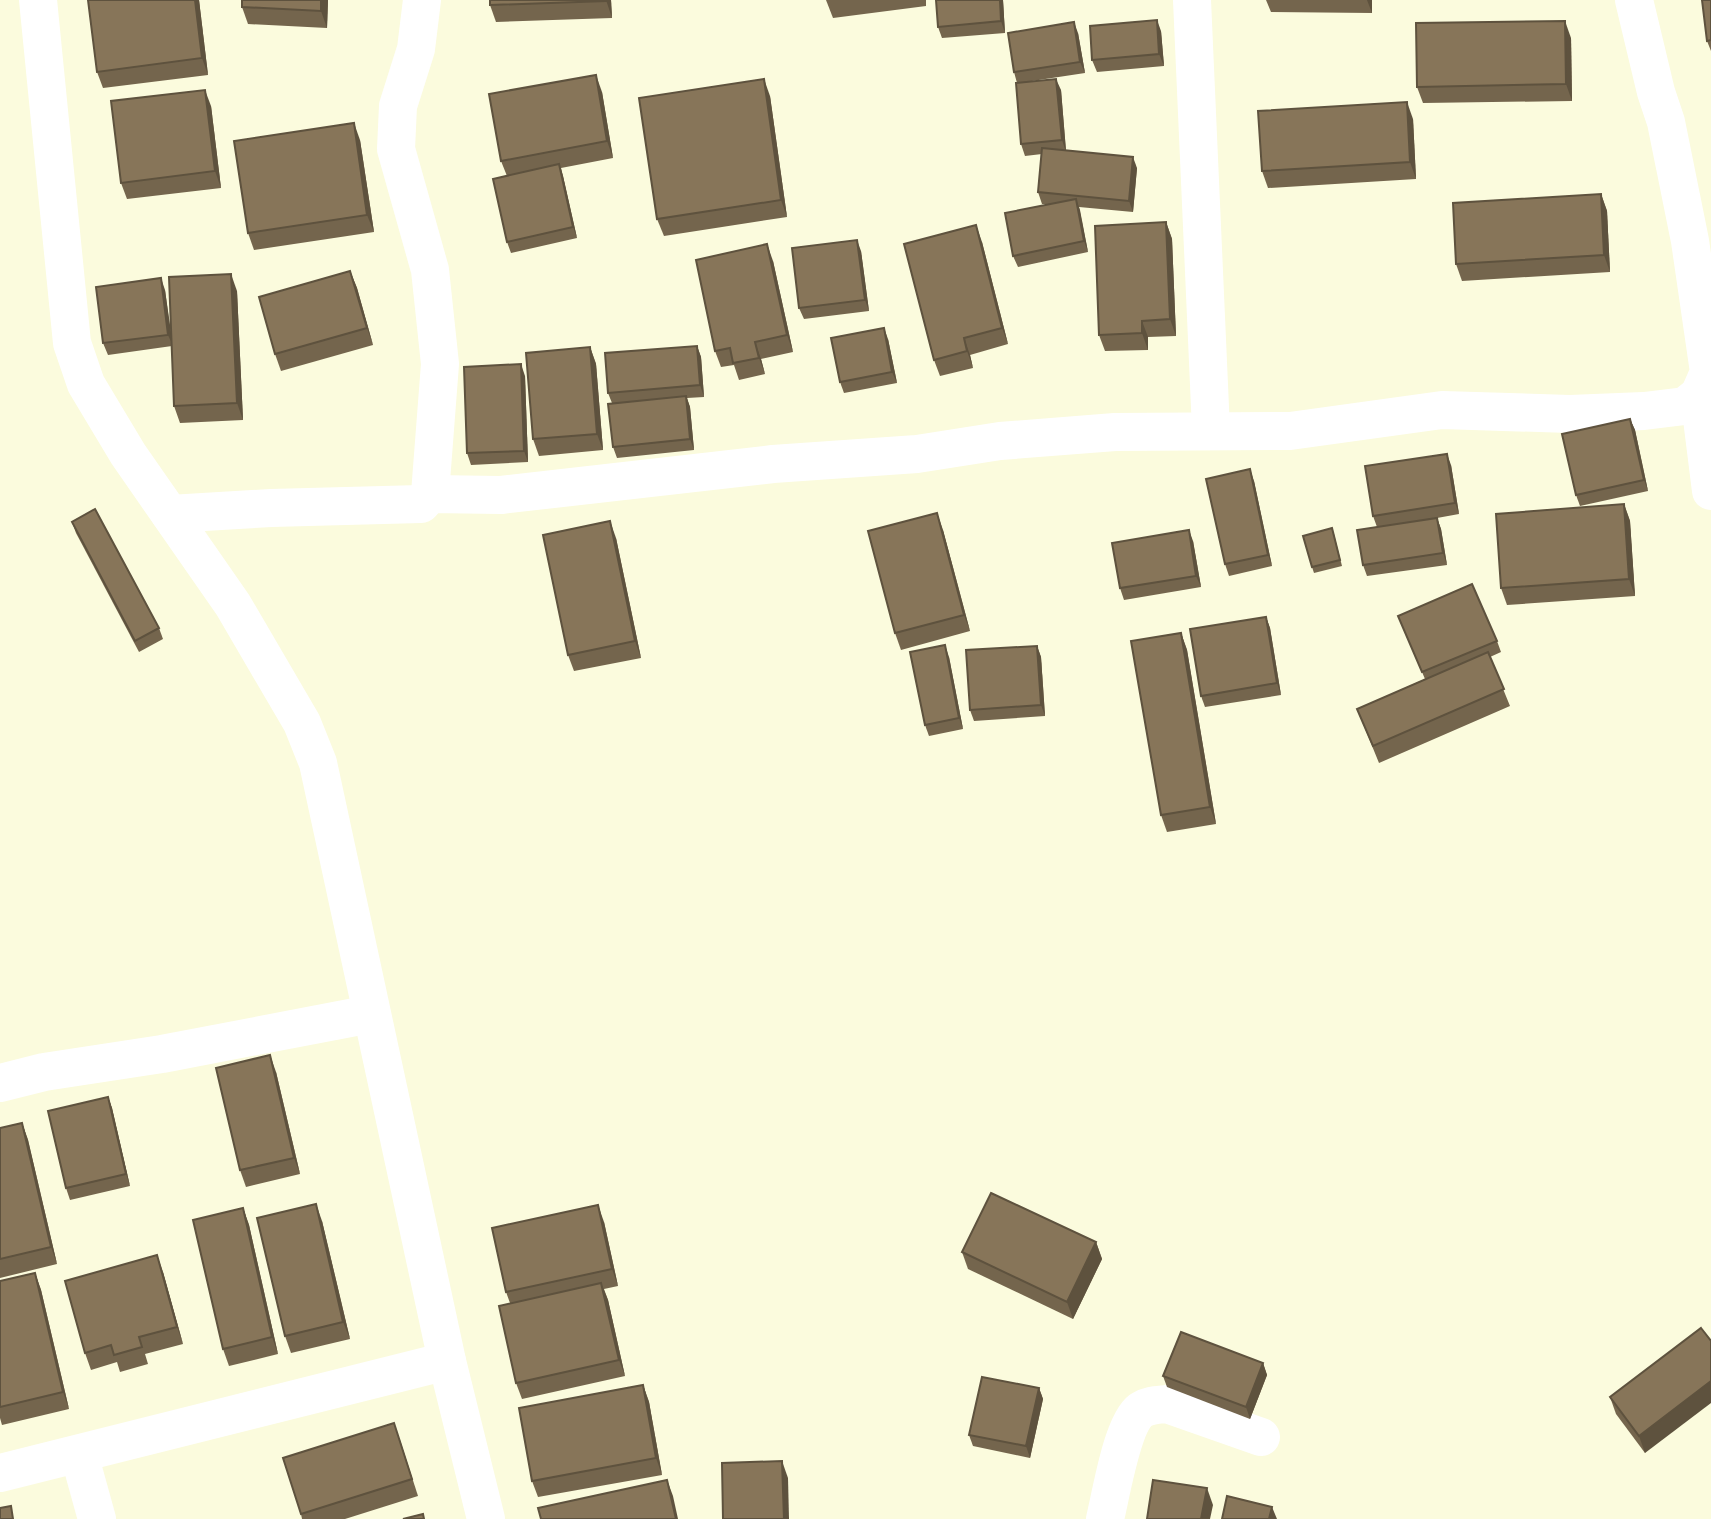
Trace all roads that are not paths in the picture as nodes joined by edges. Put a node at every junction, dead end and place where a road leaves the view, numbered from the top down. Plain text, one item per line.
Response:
1 (38, 0) edge
2 (422, 0) edge
3 (1192, 0) edge
4 (1634, 0) edge
5 (1705, 394) edge
6 (1211, 430) junction
7 (1711, 491) edge
8 (430, 494) junction
9 (170, 514) junction
10 (371, 1014) junction
11 (0, 1083) edge
12 (447, 1361) junction
13 (1261, 1437) dead end
14 (79, 1454) junction
15 (0, 1472) edge
16 (97, 1519) edge
17 (486, 1519) edge
18 (1105, 1519) edge

1 - 9 street
2 - 8 street
3 - 6 street
4 - 5 street
5 - 6 street
5 - 7 street
6 - 8 street
8 - 9 street
9 - 10 street
10 - 11 street
10 - 12 street
12 - 14 street
12 - 17 street
13 - 18 street
14 - 15 street
14 - 16 street

